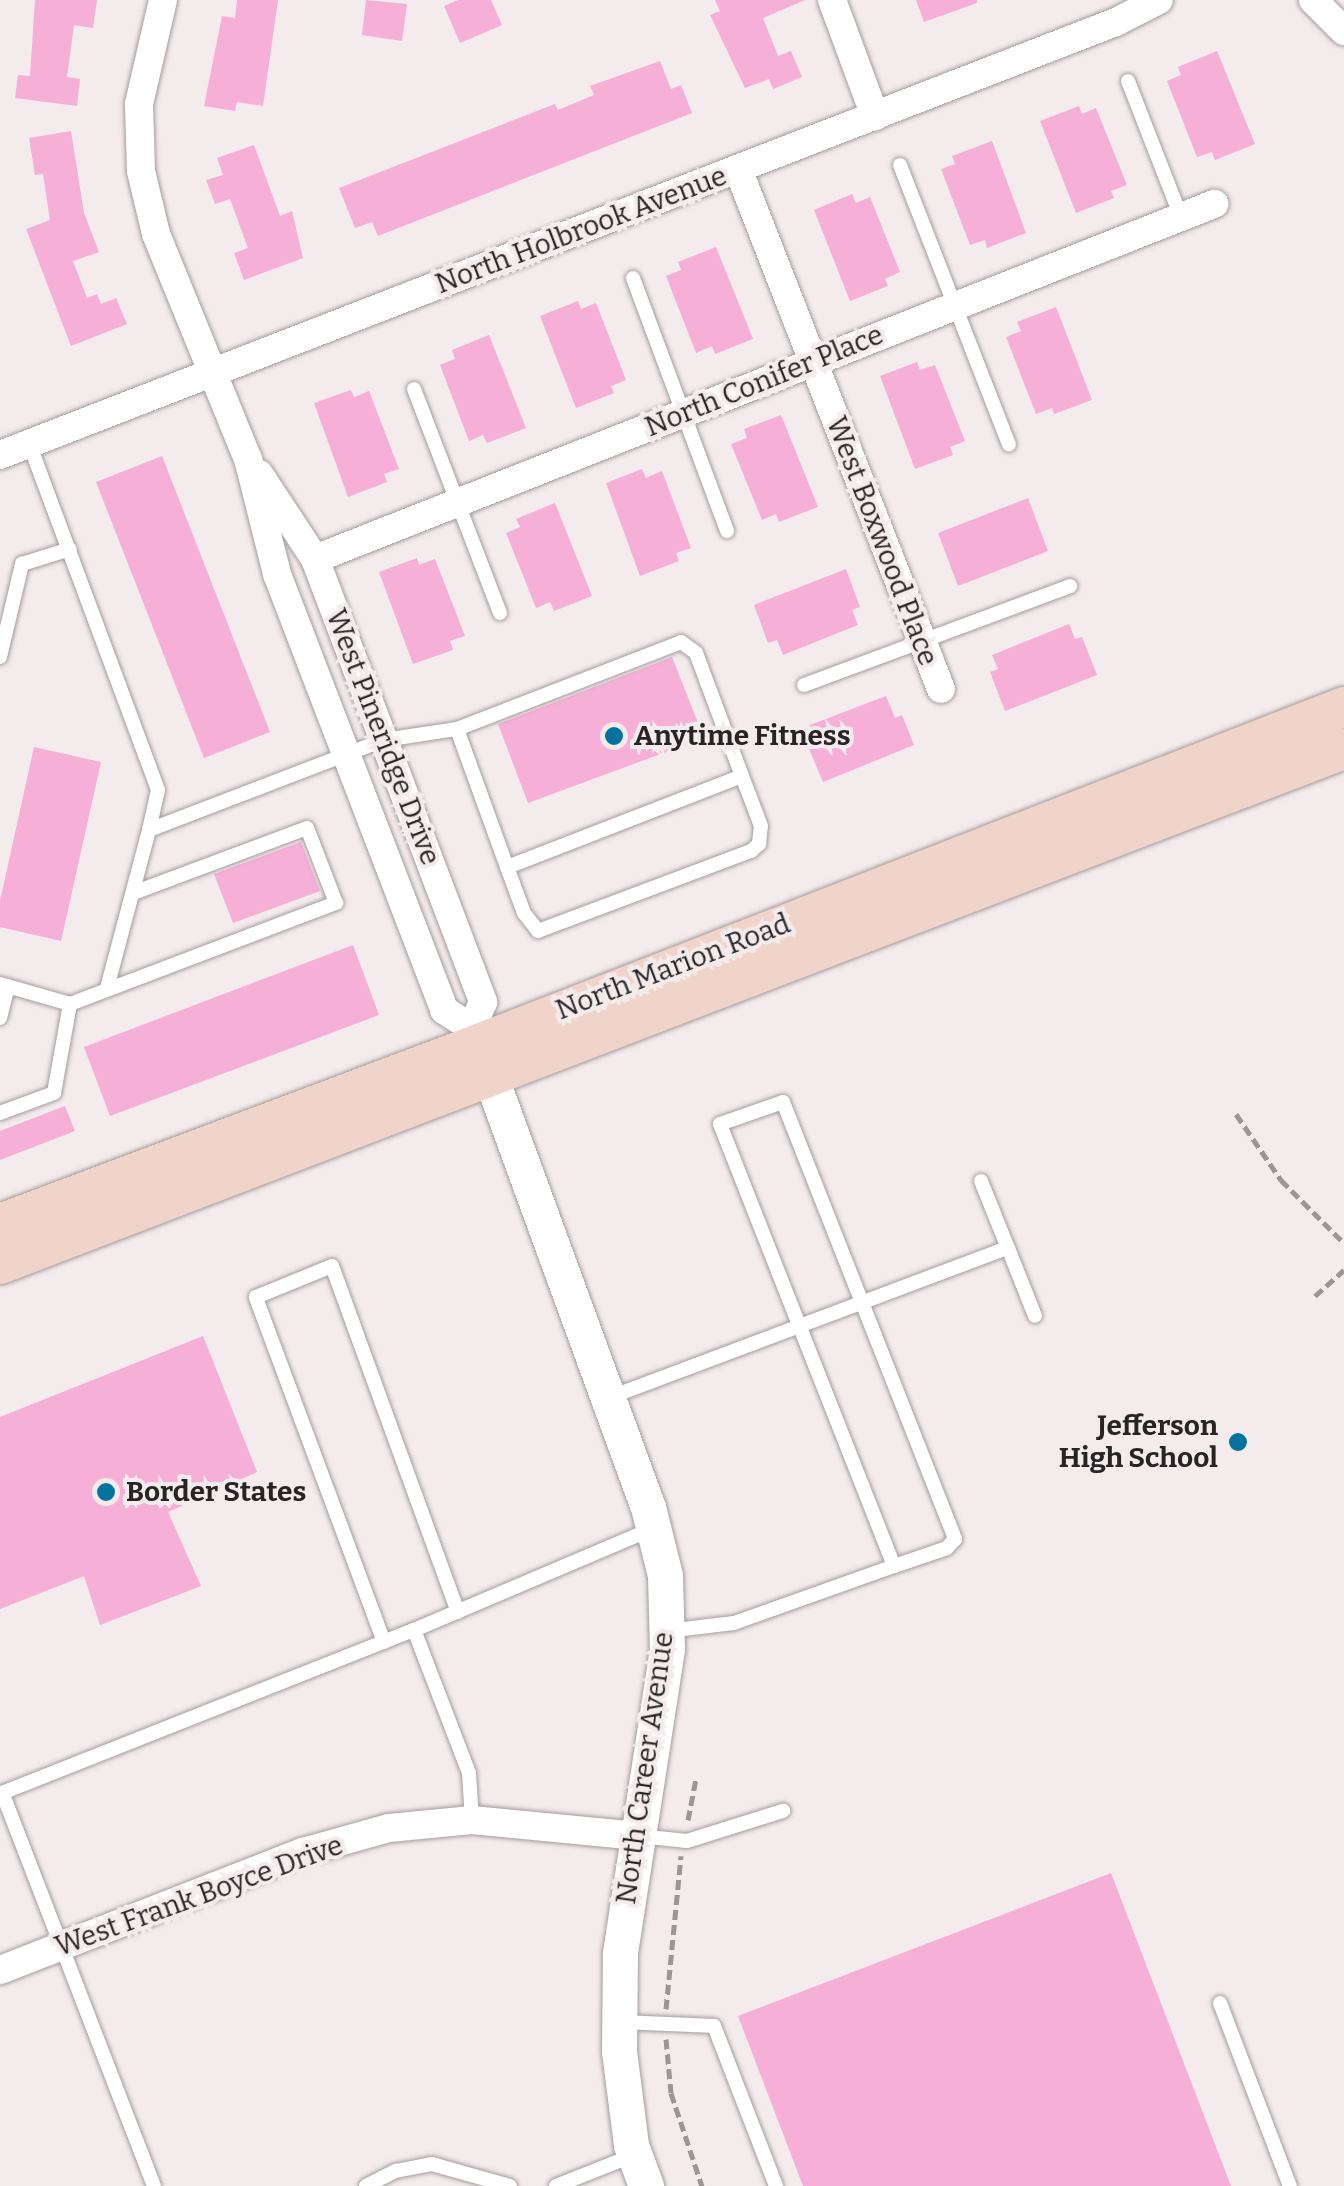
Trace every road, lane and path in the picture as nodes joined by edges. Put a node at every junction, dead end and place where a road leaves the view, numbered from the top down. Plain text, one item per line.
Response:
1 (163, 0) edge
2 (832, 0) edge
3 (1159, 0) edge
4 (1313, 0) edge
5 (1344, 31) edge
6 (1128, 81) dead end
7 (876, 116) junction
8 (900, 166) dead end
9 (738, 169) junction
10 (1214, 204) dead end
11 (1180, 217) junction
12 (633, 278) dead end
13 (955, 306) junction
14 (812, 362) junction
15 (214, 372) junction
16 (414, 388) dead end
17 (683, 413) junction
18 (29, 443) junction
19 (1008, 445) dead end
20 (0, 454) edge
21 (248, 458) junction
22 (455, 504) junction
23 (727, 531) dead end
24 (70, 549) junction
25 (315, 559) junction
26 (1070, 586) dead end
27 (500, 612) dead end
28 (922, 641) junction
29 (0, 657) edge
30 (804, 685) dead end
31 (941, 689) dead end
32 (1344, 706) edge
33 (457, 729) junction
34 (384, 740) junction
35 (1344, 749) edge
36 (346, 754) junction
37 (742, 776) junction
38 (150, 830) junction
39 (507, 867) junction
40 (132, 894) junction
41 (4, 985) edge
42 (108, 988) junction
43 (70, 1004) junction
44 (0, 1018) edge
45 (480, 1049) junction
46 (0, 1113) edge
47 (1236, 1114) dead end
48 (981, 1180) dead end
49 (0, 1224) edge
50 (1344, 1243) edge
51 (1008, 1248) junction
52 (0, 1264) edge
53 (1344, 1270) edge
54 (1315, 1296) dead end
55 (862, 1304) junction
56 (1034, 1316) dead end
57 (799, 1328) junction
58 (607, 1398) junction
59 (653, 1529) junction
60 (894, 1566) junction
61 (458, 1612) junction
62 (414, 1630) junction
63 (666, 1631) junction
64 (384, 1642) junction
65 (696, 1779) dead end
66 (784, 1811) dead end
67 (472, 1820) junction
68 (638, 1836) junction
69 (684, 1841) junction
70 (62, 1947) junction
71 (0, 1970) edge
72 (1220, 2003) dead end
73 (619, 2022) junction
74 (665, 2022) junction
75 (640, 2170) edge
76 (154, 2186) edge
77 (366, 2186) edge
78 (510, 2186) edge
79 (556, 2186) edge
80 (702, 2186) edge
81 (776, 2186) edge
82 (1290, 2186) edge

1 - 15 street, West Pineridge Drive
2 - 7 street
3 - 7 street, North Holbrook Avenue
4 - 5 street
6 - 11 lane
7 - 9 street, North Holbrook Avenue
8 - 13 lane
9 - 14 street, West Boxwood Place
9 - 15 street, North Holbrook Avenue
10 - 11 street, North Conifer Place
11 - 13 street, North Conifer Place
12 - 17 lane
13 - 14 street, North Conifer Place
13 - 19 lane
14 - 17 street, North Conifer Place
14 - 28 street, West Boxwood Place
15 - 18 street, North Holbrook Avenue
15 - 21 street, West Pineridge Drive
16 - 22 lane
17 - 22 street, North Conifer Place
17 - 23 lane
18 - 20 street, North Holbrook Avenue
18 - 24 lane
21 - 25 street, West Pineridge Drive
21 - 36 street, West Pineridge Drive
22 - 25 street, North Conifer Place
22 - 27 lane
24 - 29 lane
24 - 38 lane
25 - 34 street, West Pineridge Drive
26 - 28 lane
28 - 30 lane
28 - 31 street, West Boxwood Place
32 - 45 main road, North Marion Road
33 - 34 lane
33 - 37 lane
33 - 39 lane
34 - 36 lane
34 - 45 street, West Pineridge Drive
35 - 45 main road, North Marion Road
36 - 38 lane
36 - 45 street, West Pineridge Drive
37 - 39 lane
37 - 39 lane
38 - 40 lane
40 - 42 lane
40 - 42 lane
41 - 43 lane
41 - 44 lane
42 - 43 lane
43 - 46 lane
45 - 49 main road, North Marion Road
45 - 52 main road, North Marion Road
45 - 58 street, North Career Avenue
47 - 50 path
48 - 51 lane
51 - 55 lane
51 - 56 lane
53 - 54 path
55 - 57 lane
55 - 57 lane
55 - 60 lane
57 - 58 lane
57 - 60 lane
58 - 59 street, North Career Avenue
59 - 61 lane
59 - 63 street, North Career Avenue
60 - 63 lane
61 - 62 lane
61 - 64 lane
62 - 64 lane
62 - 67 lane
63 - 68 street, North Career Avenue
64 - 70 lane
65 - 69 path
66 - 69 lane
67 - 68 street, West Frank Boyce Drive
67 - 70 street, West Frank Boyce Drive
68 - 69 lane
68 - 73 street, North Career Avenue
69 - 74 path
70 - 71 street, West Frank Boyce Drive
70 - 76 lane
72 - 82 lane
73 - 74 lane
73 - 75 street, North Career Avenue
74 - 80 path
74 - 81 lane
75 - 79 lane
77 - 78 lane

